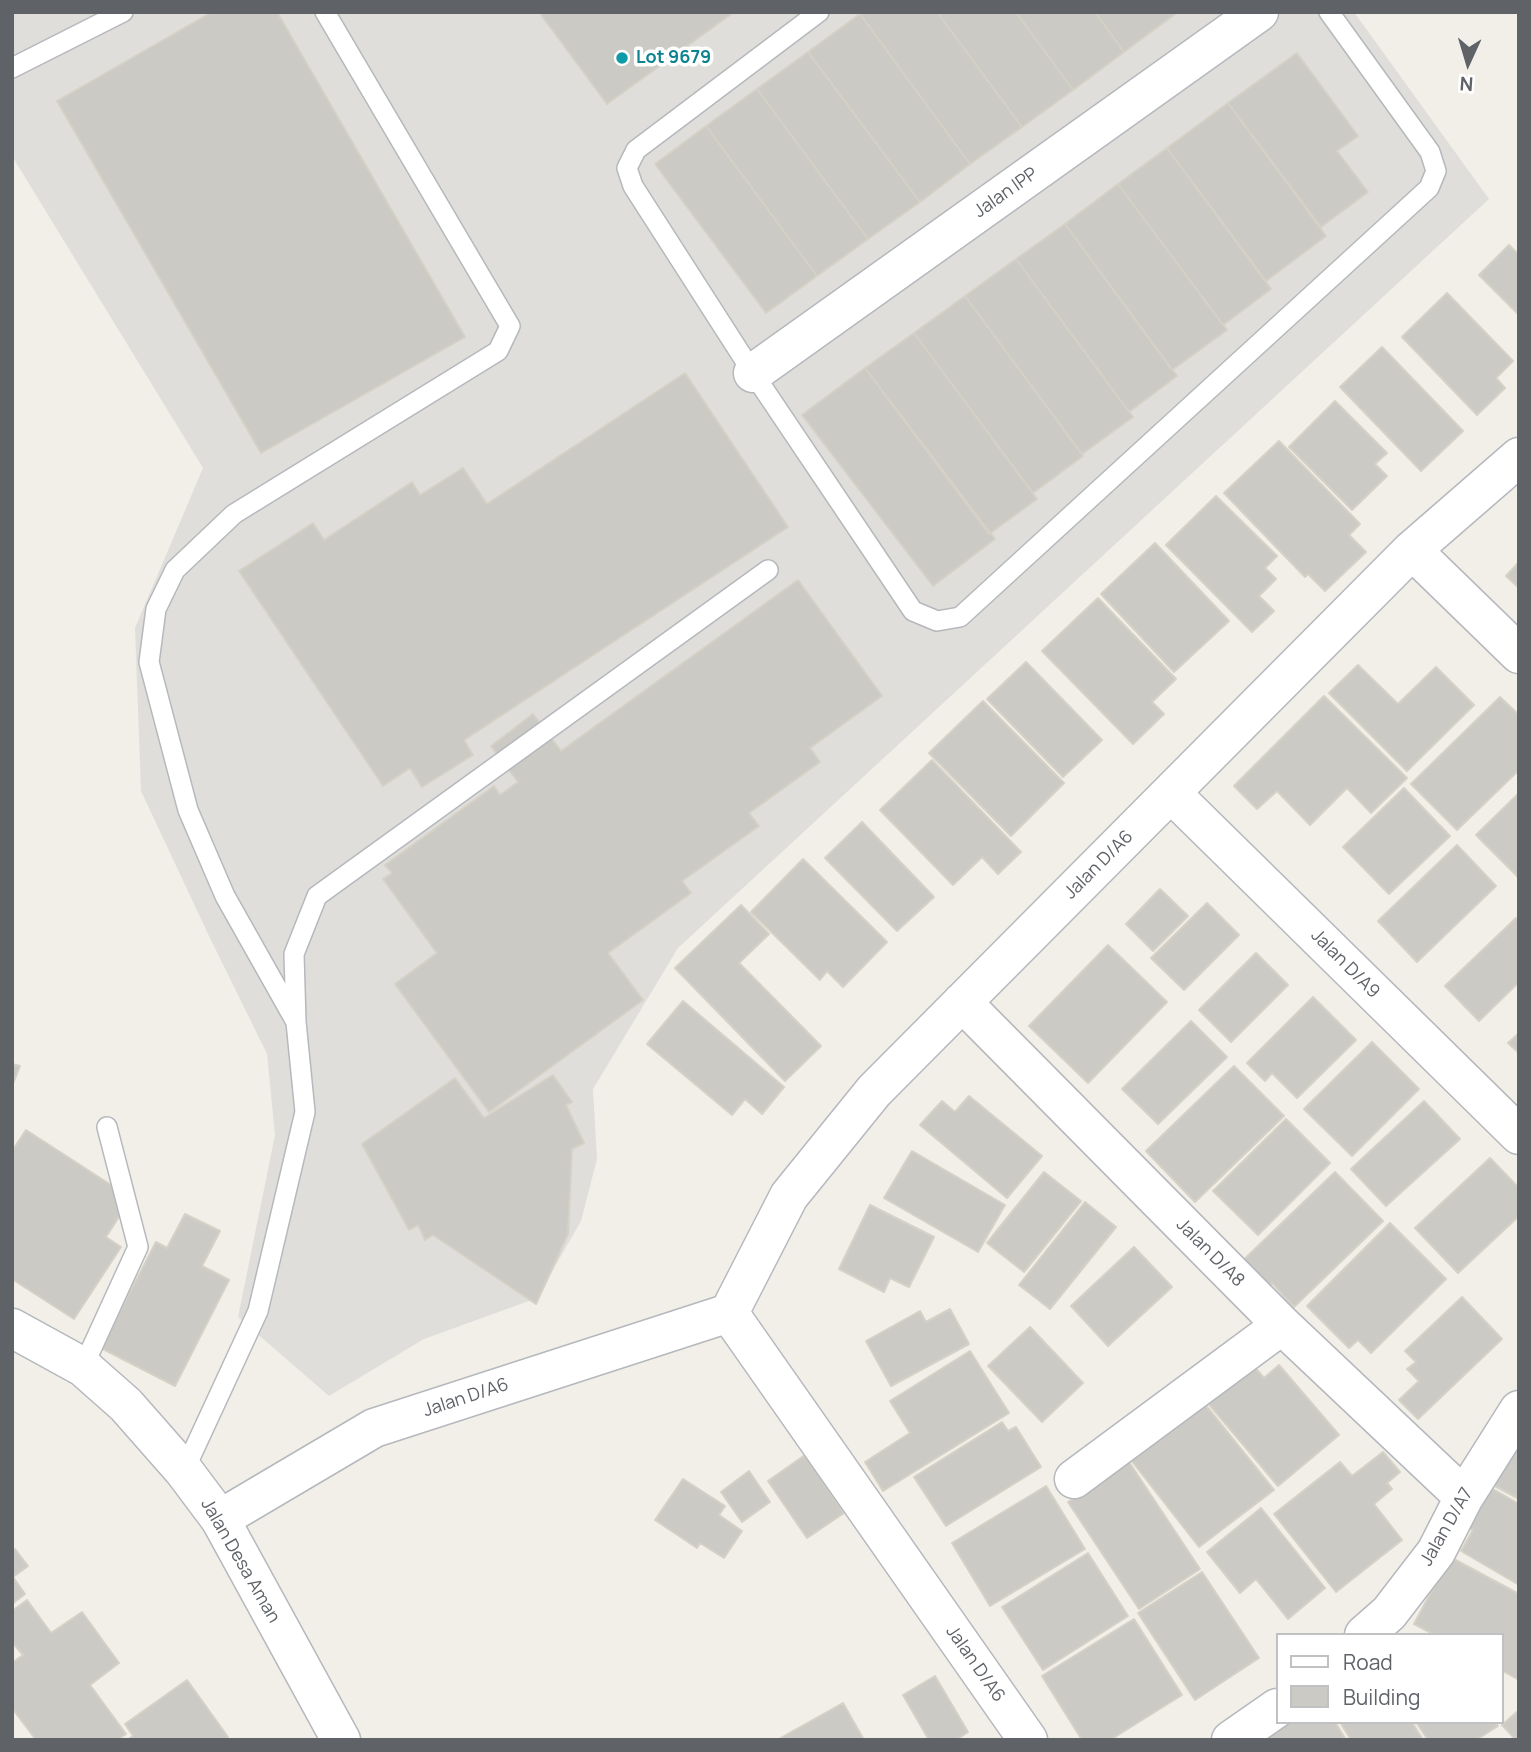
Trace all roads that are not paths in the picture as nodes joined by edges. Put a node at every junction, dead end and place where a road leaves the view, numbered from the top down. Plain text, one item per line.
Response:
1 (123, 12) edge
2 (325, 12) edge
3 (819, 12) edge
4 (1259, 12) edge
5 (1329, 12) edge
6 (12, 68) edge
7 (753, 373) junction
8 (1519, 457) edge
9 (1412, 551) junction
10 (768, 570) dead end
11 (1519, 654) edge
12 (1171, 793) junction
13 (962, 1002) junction
14 (296, 1022) junction
15 (107, 1127) dead end
16 (1519, 1135) edge
17 (729, 1313) junction
18 (1282, 1325) junction
19 (12, 1328) edge
20 (83, 1367) junction
21 (1519, 1409) edge
22 (184, 1471) junction
23 (1074, 1479) dead end
24 (1464, 1497) junction
25 (220, 1520) junction
26 (1366, 1633) edge
27 (1276, 1709) edge
28 (341, 1740) edge
29 (1028, 1740) edge
30 (1231, 1740) edge

1 - 6 lane
2 - 14 lane
3 - 7 lane
4 - 7 street, Jalan IPP
5 - 7 lane
8 - 9 street, Jalan D/A6
9 - 11 street
9 - 12 street, Jalan D/A6
10 - 14 lane
12 - 13 street, Jalan D/A6
12 - 16 street, Jalan D/A9
13 - 17 street, Jalan D/A6
13 - 18 street, Jalan D/A8
14 - 22 lane
15 - 20 lane
17 - 25 street, Jalan D/A6
17 - 29 street, Jalan D/A6
18 - 23 street
18 - 24 street, Jalan D/A8
19 - 20 street, Jalan Desa Aman
20 - 22 street, Jalan Desa Aman
21 - 24 street, Jalan D/A7
22 - 25 street, Jalan Desa Aman
24 - 26 street, Jalan D/A7
25 - 28 street, Jalan Desa Aman
27 - 30 street

